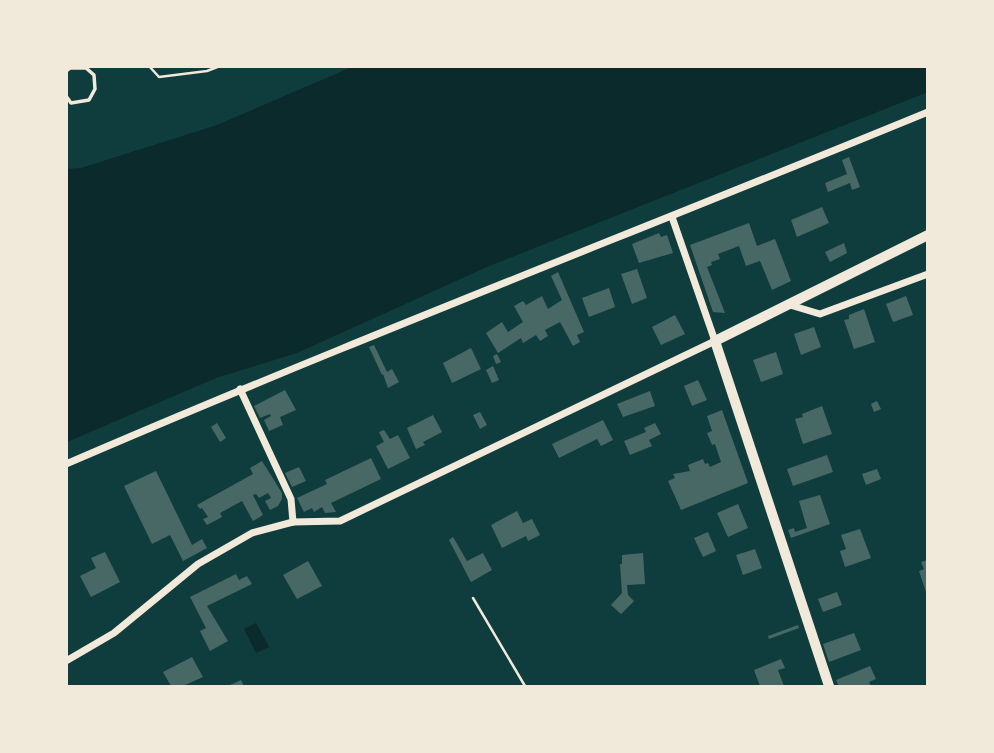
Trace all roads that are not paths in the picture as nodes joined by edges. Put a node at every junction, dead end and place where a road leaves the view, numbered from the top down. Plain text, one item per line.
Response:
1 (68, 69) edge
2 (66, 96) edge
3 (928, 112) edge
4 (672, 217) junction
5 (928, 235) edge
6 (928, 274) edge
7 (790, 306) junction
8 (715, 341) junction
9 (240, 388) junction
10 (66, 464) edge
11 (293, 523) junction
12 (66, 661) edge
13 (829, 687) edge

1 - 2 lane
3 - 4 street
4 - 8 street
4 - 9 street
5 - 7 street
6 - 7 street
7 - 8 street
8 - 11 street
8 - 13 street
9 - 10 street
9 - 11 street
11 - 12 street

